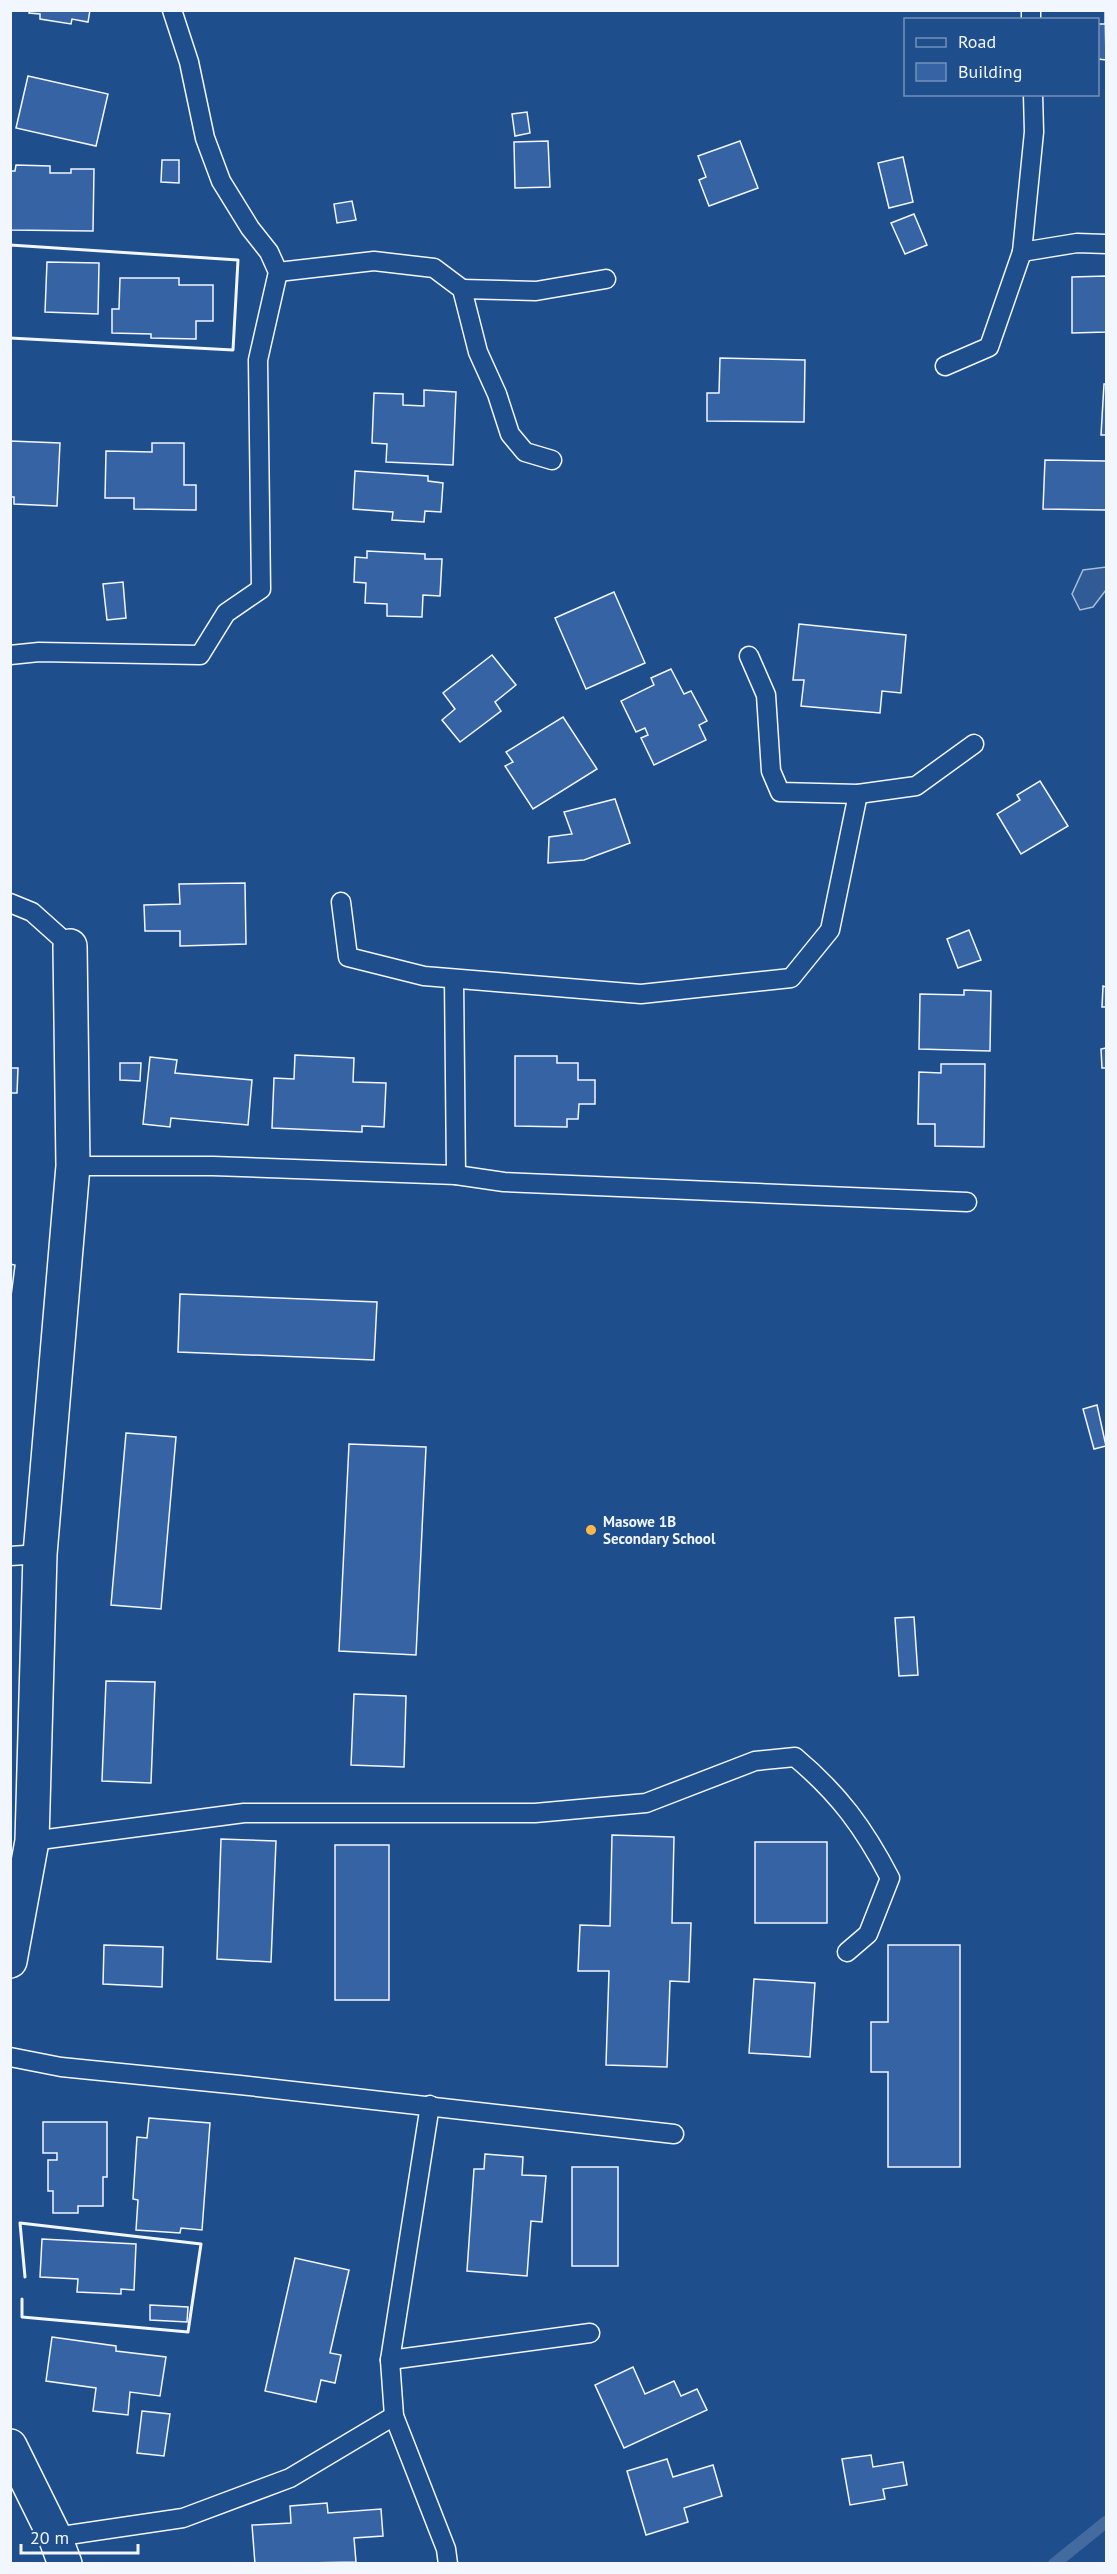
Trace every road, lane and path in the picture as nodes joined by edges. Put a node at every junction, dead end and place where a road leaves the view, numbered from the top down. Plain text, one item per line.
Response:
1 (172, 10) edge
2 (1033, 96) edge
3 (1107, 244) edge
4 (1023, 252) junction
5 (278, 272) junction
6 (606, 279) dead end
7 (462, 289) junction
8 (945, 366) dead end
9 (552, 460) dead end
10 (10, 655) edge
11 (749, 656) dead end
12 (974, 744) dead end
13 (858, 794) junction
14 (341, 902) dead end
15 (10, 903) edge
16 (70, 946) joint
17 (454, 979) junction
18 (73, 1167) junction
19 (456, 1175) junction
20 (967, 1202) dead end
21 (25, 1555) edge
22 (32, 1841) junction
23 (847, 1952) dead end
24 (10, 1961) edge
25 (10, 2057) edge
26 (430, 2105) junction
27 (674, 2134) dead end
28 (590, 2332) dead end
29 (390, 2360) junction
30 (394, 2416) junction
31 (10, 2446) edge
32 (60, 2550) edge
33 (448, 2564) edge

1 - 5 lane
2 - 4 lane
3 - 4 lane
4 - 8 lane
5 - 7 lane
5 - 10 lane
6 - 7 lane
7 - 9 lane
11 - 13 lane
12 - 13 lane
13 - 17 lane
14 - 17 lane
15 - 16 lane
16 - 18 street
17 - 19 lane
18 - 19 lane
18 - 21 street
19 - 20 lane
21 - 22 street
22 - 23 lane
22 - 24 street
25 - 26 lane
26 - 27 lane
26 - 29 lane
28 - 29 lane
29 - 30 lane
30 - 32 lane
30 - 33 lane
31 - 32 street

